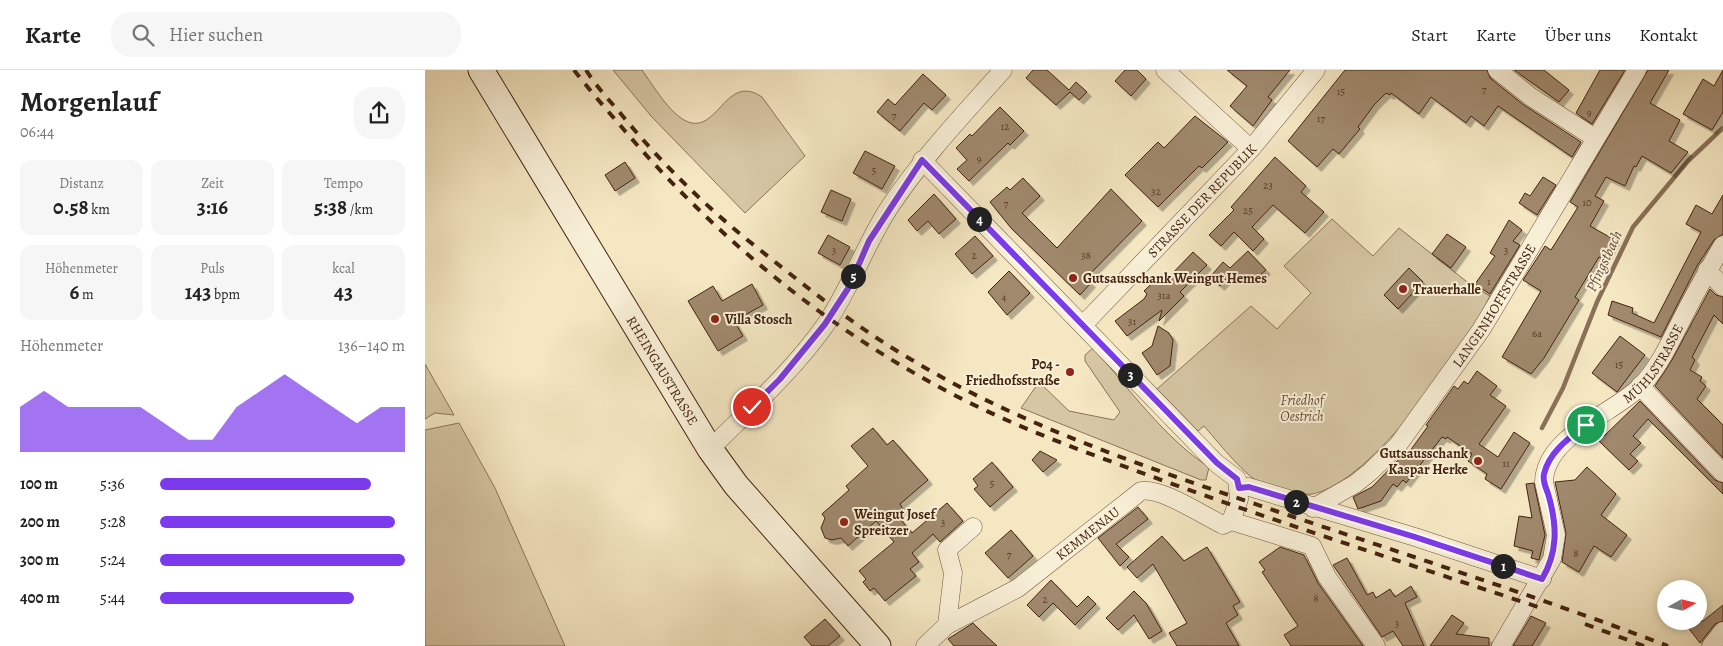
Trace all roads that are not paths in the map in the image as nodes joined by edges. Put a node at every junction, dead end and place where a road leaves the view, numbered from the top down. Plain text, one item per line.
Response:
1 (481, 70) edge
2 (1003, 70) edge
3 (1165, 70) edge
4 (1316, 70) edge
5 (1497, 70) edge
6 (1637, 70) edge
7 (1595, 138) junction
8 (1251, 149) junction
9 (922, 160) junction
10 (1723, 245) edge
11 (1707, 270) junction
12 (1723, 287) edge
13 (1083, 326) junction
14 (1640, 386) junction
15 (710, 449) junction
16 (1723, 472) edge
17 (1239, 488) junction
18 (1313, 508) junction
19 (1231, 521) junction
20 (973, 527) dead end
21 (1542, 579) junction
22 (947, 624) junction
23 (1723, 631) edge
24 (868, 642) edge
25 (925, 646) edge
26 (1376, 646) edge
27 (1501, 646) edge
28 (1711, 646) edge

1 - 15 main road, RHEINGAUSTRASSE
2 - 9 street
3 - 8 street
4 - 8 street, STRASSE DER REPUBLIK
5 - 7 street
6 - 7 street, LANGENHOFFSTRASSE
7 - 18 street, LANGENHOFFSTRASSE
8 - 13 street, STRASSE DER REPUBLIK
9 - 13 street
9 - 15 street
10 - 11 street, MÜHLSTRASSE
11 - 12 street
11 - 14 street, MÜHLSTRASSE
13 - 17 street
14 - 16 street
14 - 21 street, MÜHLSTRASSE
15 - 24 main road, RHEINGAUSTRASSE
17 - 18 street
17 - 19 street
18 - 21 street
19 - 22 street, KEMMENAU
19 - 26 street
20 - 22 street
21 - 27 street, MÜHLSTRASSE
22 - 25 street, KEMMENAU
23 - 28 street

